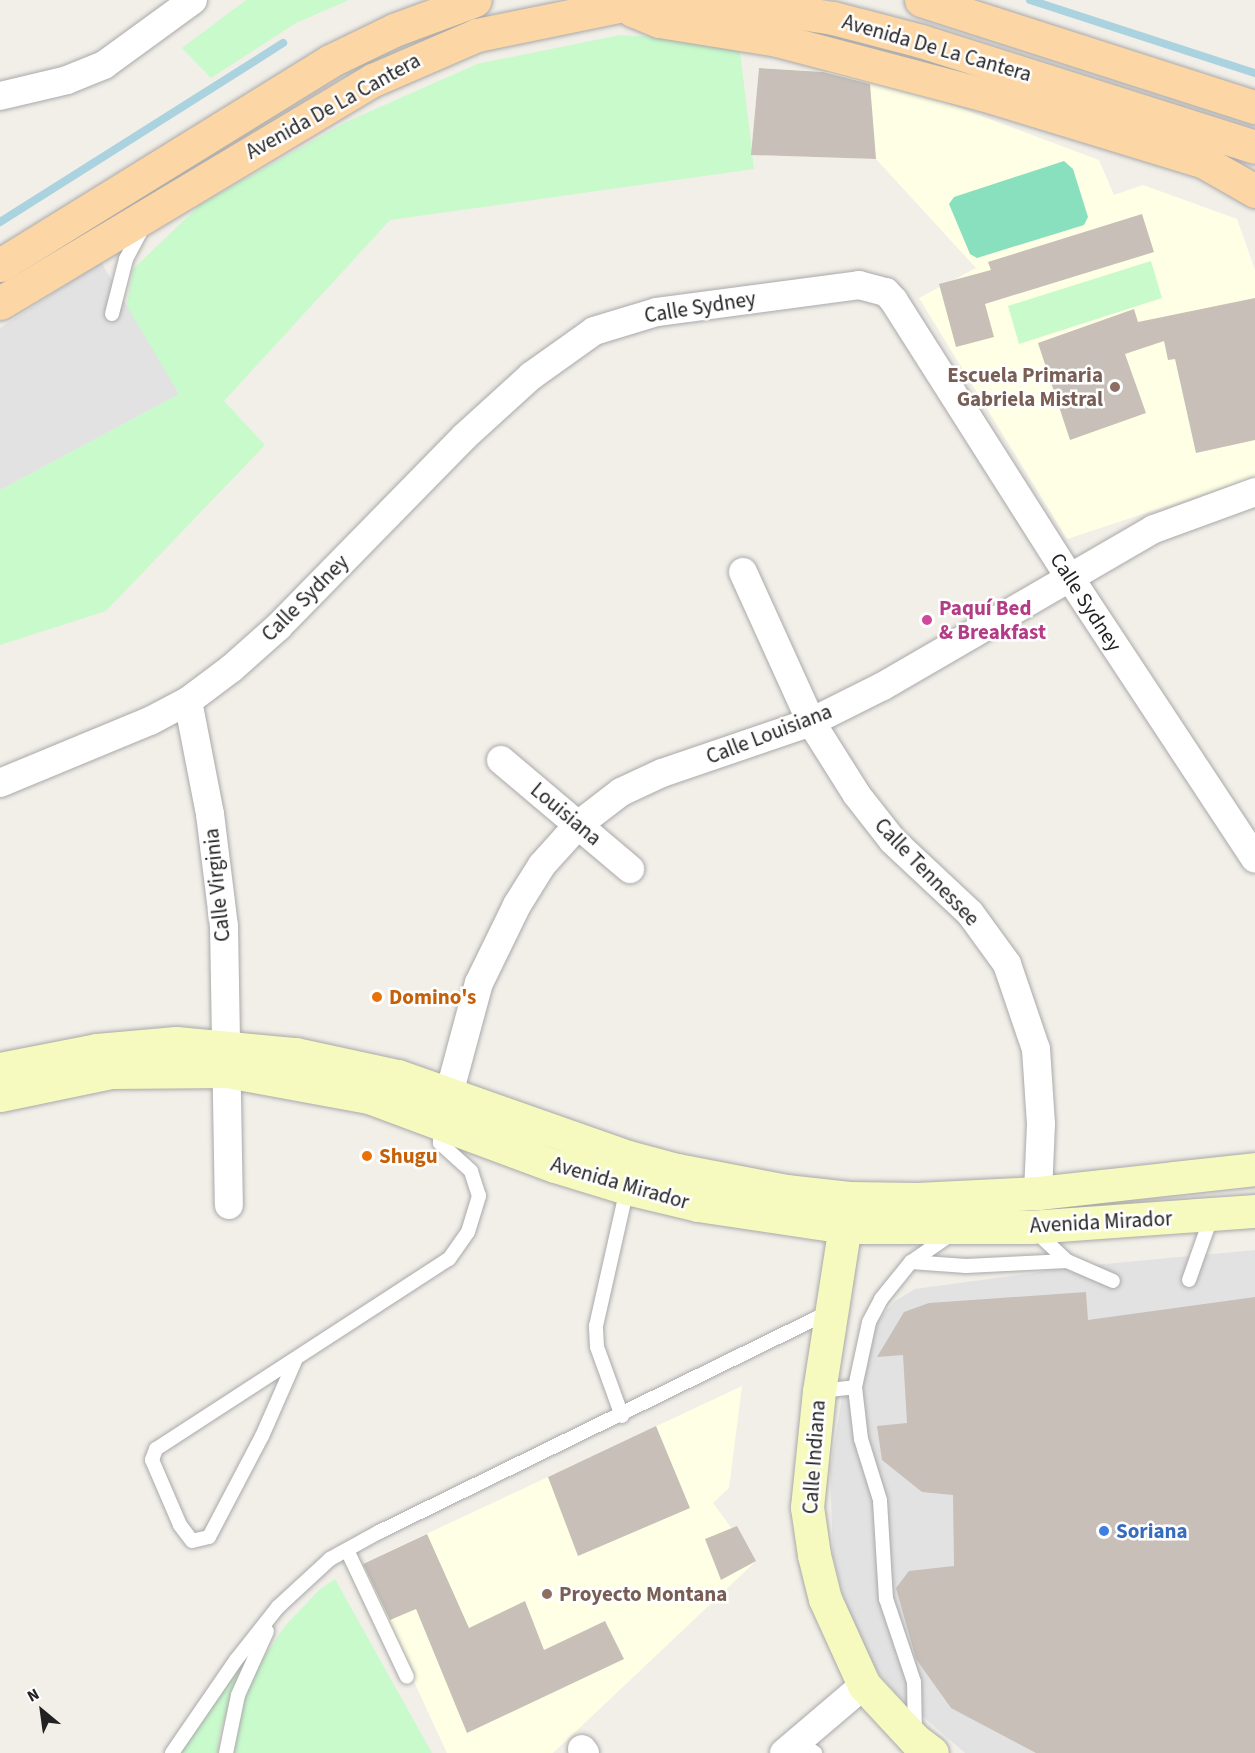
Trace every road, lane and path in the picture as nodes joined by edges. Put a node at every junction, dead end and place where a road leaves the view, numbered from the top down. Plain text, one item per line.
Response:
1 (193, 0) edge
2 (411, 0) edge
3 (475, 0) edge
4 (921, 0) edge
5 (622, 5) junction
6 (330, 61) junction
7 (0, 96) edge
8 (1255, 106) edge
9 (1255, 147) edge
10 (1255, 191) edge
11 (155, 210) junction
12 (2, 263) edge
13 (0, 303) edge
14 (112, 314) dead end
15 (1255, 492) edge
16 (743, 572) dead end
17 (1070, 578) junction
18 (188, 700) junction
19 (811, 722) junction
20 (501, 760) dead end
21 (0, 783) edge
22 (578, 825) junction
23 (1255, 859) edge
24 (630, 869) dead end
25 (226, 1058) junction
26 (0, 1069) edge
27 (0, 1095) edge
28 (446, 1108) junction
29 (1255, 1169) edge
30 (627, 1188) junction
31 (1038, 1193) junction
32 (230, 1205) dead end
33 (1255, 1211) edge
34 (847, 1212) junction
35 (1212, 1215) junction
36 (963, 1227) junction
37 (1030, 1227) junction
38 (1067, 1261) junction
39 (911, 1262) junction
40 (1189, 1280) dead end
41 (1113, 1281) dead end
42 (833, 1310) junction
43 (295, 1361) junction
44 (855, 1387) junction
45 (819, 1391) junction
46 (622, 1416) junction
47 (347, 1550) junction
48 (278, 1607) junction
49 (407, 1677) dead end
50 (864, 1685) junction
51 (799, 1749) edge
52 (918, 1749) edge
53 (172, 1753) edge
54 (226, 1753) edge

1 - 7 street
2 - 6 main road
3 - 6 main road, Avenida De La Cantera
4 - 8 main road, Avenida De La Cantera
5 - 9 main road, Avenida De La Cantera
5 - 10 main road
5 - 11 main road, Avenida De La Cantera
6 - 12 main road, Avenida De La Cantera
11 - 13 main road, Avenida De La Cantera
11 - 14 lane
15 - 17 street, Calle Louisiana
16 - 19 street, Calle Tennessee
17 - 18 street, Calle Sydney
17 - 19 street, Calle Louisiana
17 - 23 street, Calle Sydney
18 - 21 street, Calle Sydney
18 - 25 street, Calle Virginia
19 - 22 street, Calle Louisiana
19 - 31 street, Calle Tennessee
20 - 22 street, Louisiana
22 - 24 street, Louisiana
22 - 28 street, Calle Louisiana
25 - 26 main road, Avenida Mirador
25 - 27 main road, Avenida Mirador
25 - 28 main road, Avenida Mirador
25 - 32 street, Calle Virginia
28 - 30 main road, Avenida Mirador
28 - 34 main road, Avenida Mirador
28 - 43 lane
29 - 31 main road, Avenida Mirador
30 - 34 main road, Avenida Mirador
30 - 46 lane
31 - 34 main road, Avenida Mirador
33 - 35 main road, Avenida Mirador
34 - 36 main road, Avenida Mirador
34 - 42 main road, Calle Indiana
35 - 37 main road, Avenida Mirador
35 - 40 lane
36 - 37 main road, Avenida Mirador
36 - 39 lane
37 - 38 lane
38 - 39 lane
38 - 41 lane
39 - 44 lane
42 - 45 main road, Calle Indiana
42 - 46 lane
43 - 43 lane
44 - 45 lane
44 - 52 lane
45 - 50 main road, Calle Indiana
46 - 47 lane
47 - 48 lane
47 - 49 lane
48 - 53 lane
48 - 54 lane
50 - 51 street
50 - 52 main road, Calle Indiana

